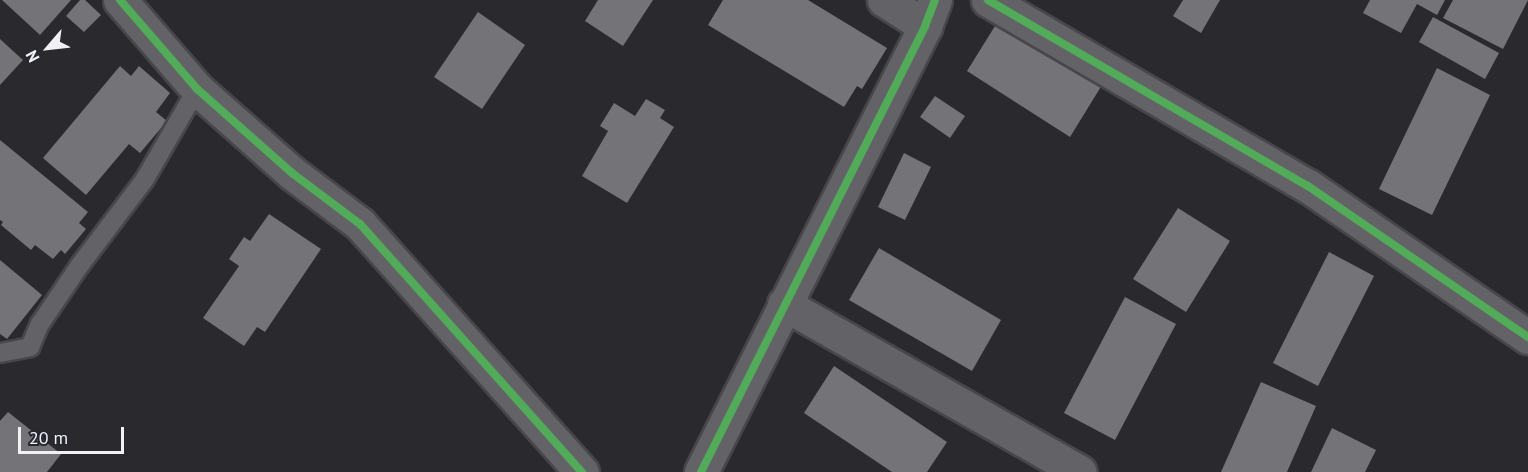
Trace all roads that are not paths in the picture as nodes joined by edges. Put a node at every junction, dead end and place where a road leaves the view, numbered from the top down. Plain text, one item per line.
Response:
1 (120, 0) edge
2 (884, 0) edge
3 (988, 0) edge
4 (930, 13) edge
5 (198, 89) junction
6 (784, 304) junction
7 (1528, 338) edge
8 (0, 352) edge
9 (582, 472) edge
10 (701, 472) edge
11 (1080, 472) edge

1 - 5 street
2 - 4 street
3 - 7 street
4 - 6 street
5 - 8 lane
5 - 9 street
6 - 10 street
6 - 11 street

